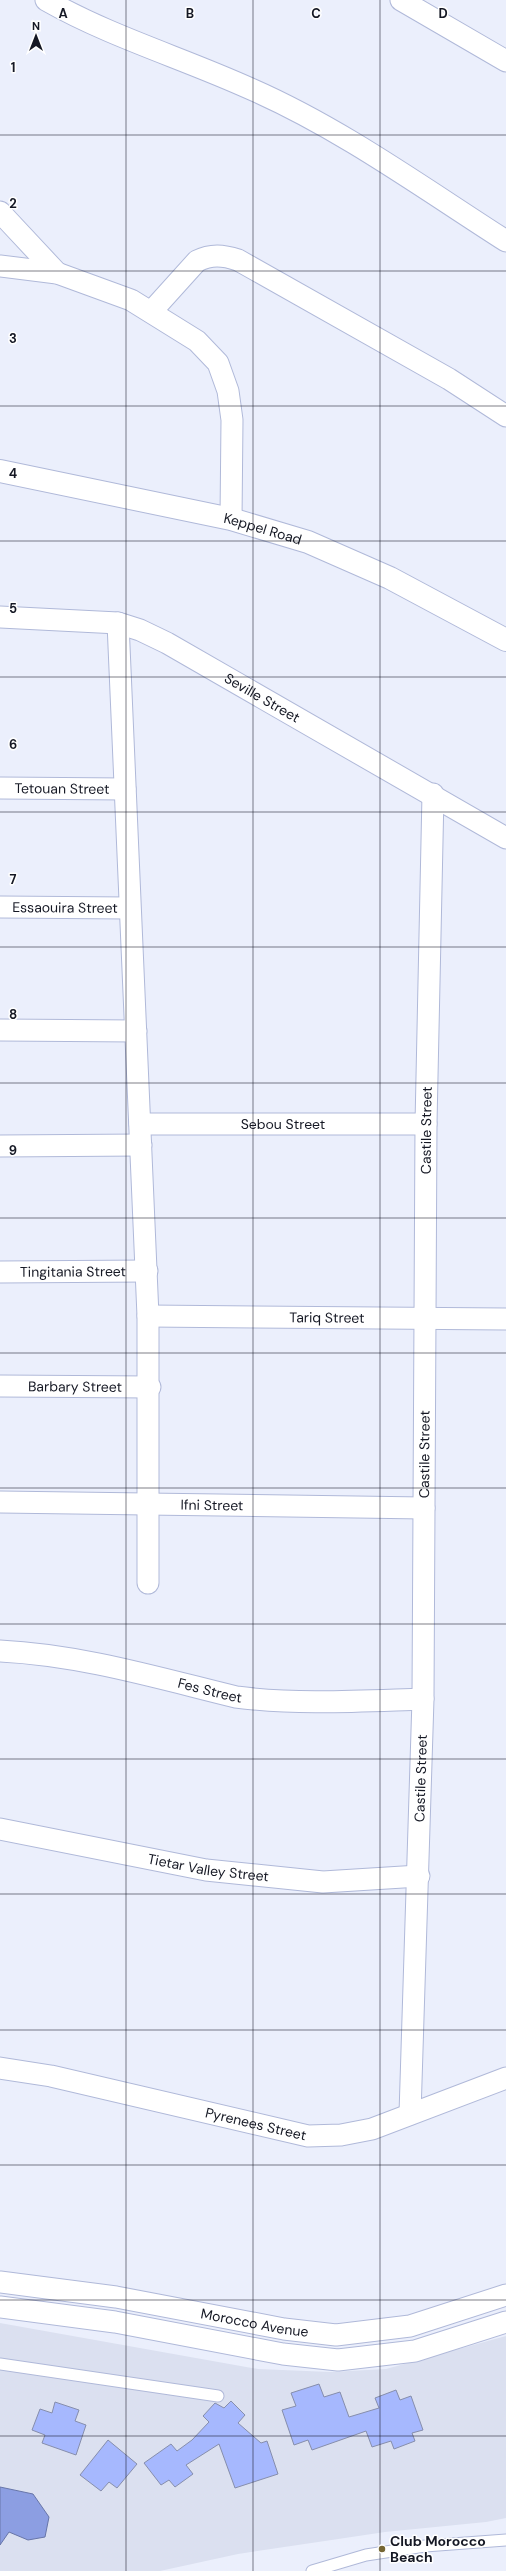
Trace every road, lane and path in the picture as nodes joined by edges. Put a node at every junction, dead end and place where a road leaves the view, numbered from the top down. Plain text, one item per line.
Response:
1 (46, 0) edge
2 (401, 0) edge
3 (506, 60) edge
4 (0, 212) edge
5 (506, 241) edge
6 (0, 266) edge
7 (57, 273) junction
8 (151, 312) junction
9 (506, 416) edge
10 (0, 471) edge
11 (231, 519) junction
12 (0, 617) edge
13 (118, 623) junction
14 (506, 640) edge
15 (0, 788) edge
16 (125, 789) junction
17 (433, 794) junction
18 (506, 838) edge
19 (0, 908) edge
20 (129, 908) junction
21 (0, 1030) edge
22 (136, 1031) junction
23 (140, 1124) junction
24 (426, 1124) junction
25 (141, 1145) junction
26 (0, 1146) edge
27 (147, 1271) junction
28 (0, 1272) edge
29 (148, 1316) junction
30 (425, 1319) junction
31 (506, 1319) edge
32 (0, 1386) edge
33 (150, 1387) junction
34 (0, 1502) edge
35 (149, 1503) junction
36 (424, 1508) junction
37 (148, 1583) dead end
38 (0, 1651) edge
39 (423, 1699) junction
40 (0, 1829) edge
41 (419, 1876) junction
42 (0, 2068) edge
43 (506, 2078) edge
44 (410, 2114) junction
45 (0, 2282) edge
46 (506, 2295) edge
47 (0, 2307) edge
48 (506, 2322) edge
49 (0, 2364) edge
50 (218, 2396) dead end
51 (506, 2540) edge
52 (312, 2571) edge

1 - 5 street
2 - 3 street
4 - 7 street
6 - 7 street
7 - 8 street
8 - 9 street
8 - 11 street
10 - 11 street, Keppel Road
11 - 14 street, Keppel Road
12 - 13 street, Seville Street
13 - 16 street
13 - 17 street, Seville Street
15 - 16 street, Tetouan Street
16 - 20 street
17 - 18 street, Seville Street
17 - 24 street, Castile Street
19 - 20 street, Essaouira Street
20 - 22 street
21 - 22 street
22 - 23 street
23 - 24 street, Sebou Street
23 - 25 street
24 - 30 street, Castile Street
25 - 26 street
25 - 27 street
27 - 28 street, Tingitania Street
27 - 29 street
29 - 30 street, Tariq Street
29 - 33 street
30 - 31 street, Tariq Street
30 - 36 street, Castile Street
32 - 33 street, Barbary Street
33 - 35 street
34 - 35 street, Ifni Street
35 - 36 street, Ifni Street
35 - 37 street
36 - 39 street, Castile Street
38 - 39 street, Fes Street
39 - 41 street, Castile Street
40 - 41 street, Tietar Valley Street
41 - 44 street, Castile Street
42 - 44 street, Pyrenees Street
43 - 44 street, Pyrenees Street
45 - 46 street, Morocco Avenue
47 - 48 street
49 - 50 lane
51 - 52 lane

